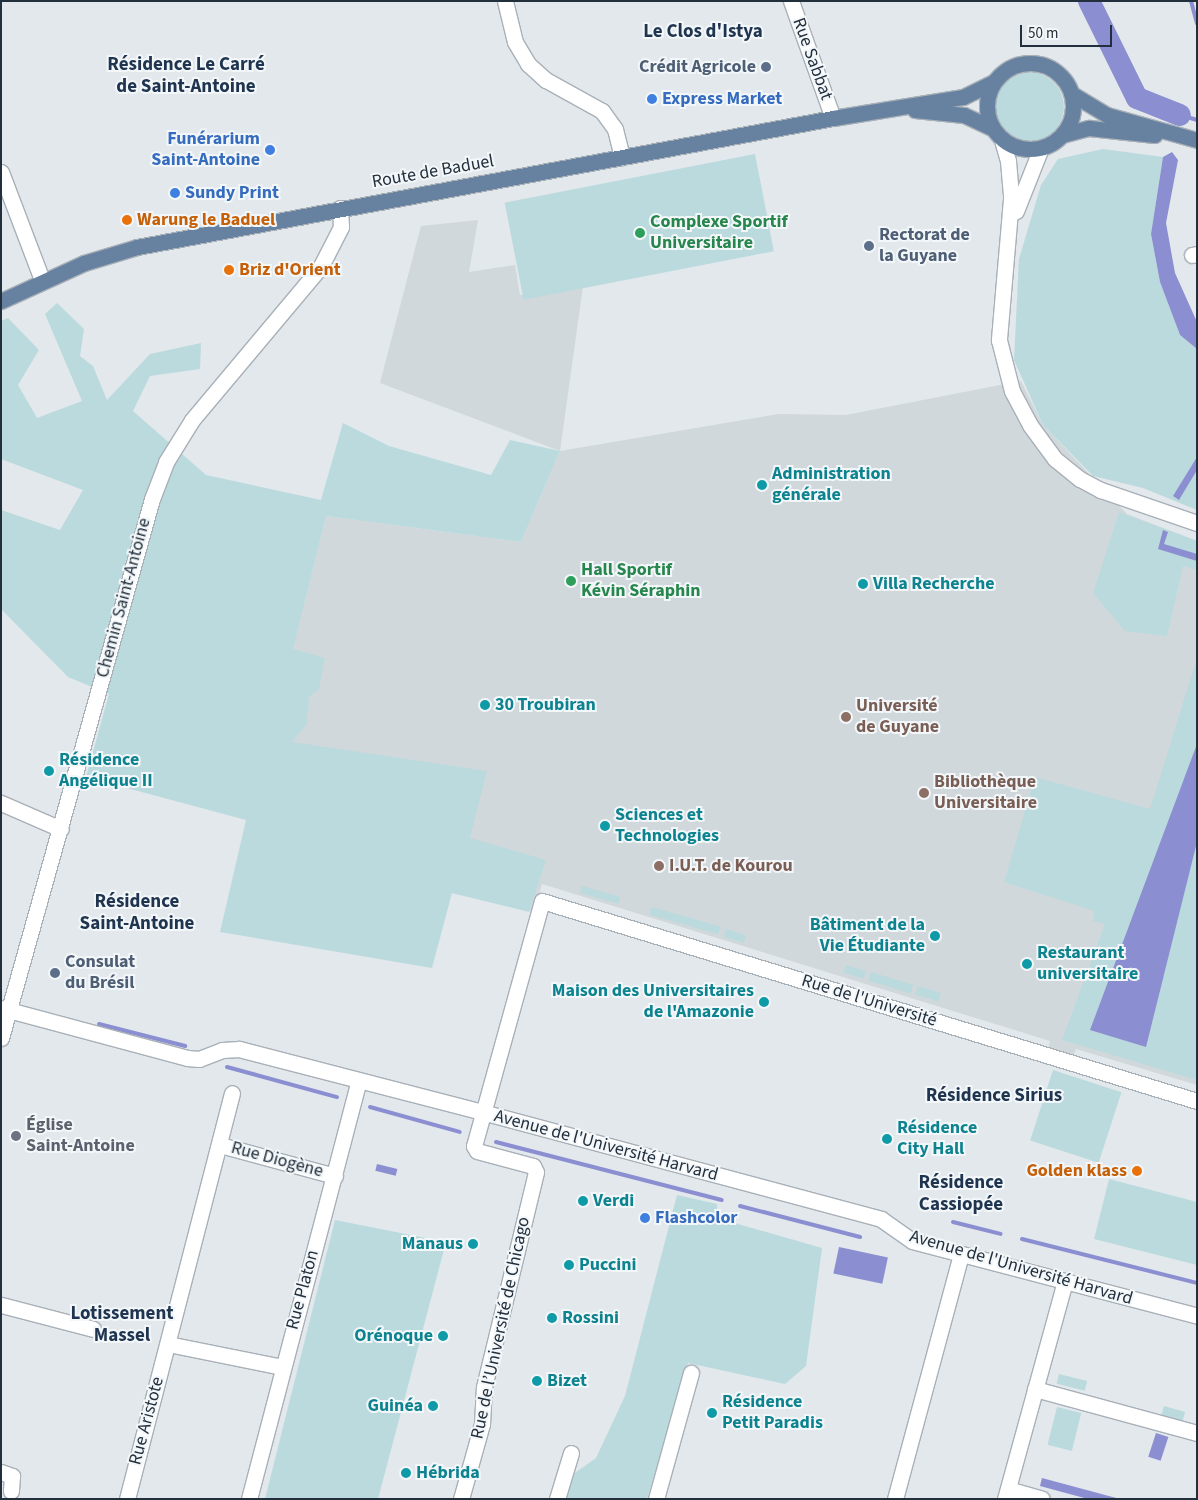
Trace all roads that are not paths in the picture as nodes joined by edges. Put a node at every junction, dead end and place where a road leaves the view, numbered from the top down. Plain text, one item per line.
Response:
1 (506, 1) edge
2 (791, 1) edge
3 (994, 82) junction
4 (1072, 94) junction
5 (881, 110) junction
6 (833, 118) junction
7 (997, 134) junction
8 (1171, 134) junction
9 (1062, 135) junction
10 (1196, 140) edge
11 (1041, 148) junction
12 (622, 157) junction
13 (1, 172) edge
14 (340, 208) junction
15 (1010, 230) junction
16 (42, 280) junction
17 (1, 301) edge
18 (1197, 523) edge
19 (1, 803) edge
20 (61, 829) junction
21 (6, 1009) edge
22 (1, 1038) edge
23 (359, 1081) junction
24 (232, 1092) dead end
25 (1197, 1101) edge
26 (482, 1112) junction
27 (220, 1145) junction
28 (334, 1176) junction
29 (961, 1254) junction
30 (1065, 1281) junction
31 (1, 1305) edge
32 (1197, 1316) edge
33 (94, 1329) dead end
34 (168, 1344) junction
35 (282, 1367) junction
36 (691, 1373) dead end
37 (1035, 1389) junction
38 (1197, 1433) edge
39 (571, 1453) dead end
40 (1, 1472) edge
41 (11, 1491) dead end
42 (1006, 1494) edge
43 (127, 1499) edge
44 (249, 1499) edge
45 (461, 1499) edge
46 (557, 1499) edge
47 (656, 1499) edge
48 (895, 1499) edge
49 (1042, 1499) edge

1 - 12 street
2 - 6 street, Rue Sabbat
3 - 4 main road
3 - 5 main road, Route de Baduel
3 - 7 main road
4 - 8 main road
4 - 9 main road
5 - 6 main road, Route de Baduel
5 - 7 main road, Route de Baduel
6 - 12 main road, Route de Baduel
7 - 11 main road
7 - 15 street
8 - 9 main road
8 - 10 main road
9 - 11 main road
11 - 15 street
12 - 14 main road, Route de Baduel
13 - 16 street
14 - 16 main road, Route de Baduel
14 - 20 street, Chemin Saint-Antoine
15 - 18 street
16 - 17 main road, Route de Baduel
19 - 20 street
20 - 21 street, Chemin Saint-Antoine
21 - 22 street, Chemin Saint-Antoine
21 - 23 street, Avenue de l'Université Harvard
23 - 26 street, Avenue de l'Université Harvard
23 - 28 street, Rue Platon
24 - 27 street, Rue Aristote
25 - 26 street, Rue de l'Université
26 - 29 street, Avenue de l'Université Harvard
26 - 45 street, Rue de l’Université de Chicago
27 - 28 street, Rue Diogène
27 - 34 street, Rue Aristote
28 - 35 street, Rue Platon
29 - 30 street, Avenue de l'Université Harvard
29 - 48 street
30 - 32 street, Avenue de l'Université Harvard
30 - 37 street
31 - 33 street
34 - 35 street
34 - 43 street, Rue Aristote
35 - 44 street, Rue Platon
36 - 47 street
37 - 38 street
37 - 42 street
39 - 46 street
40 - 41 street
42 - 49 street

